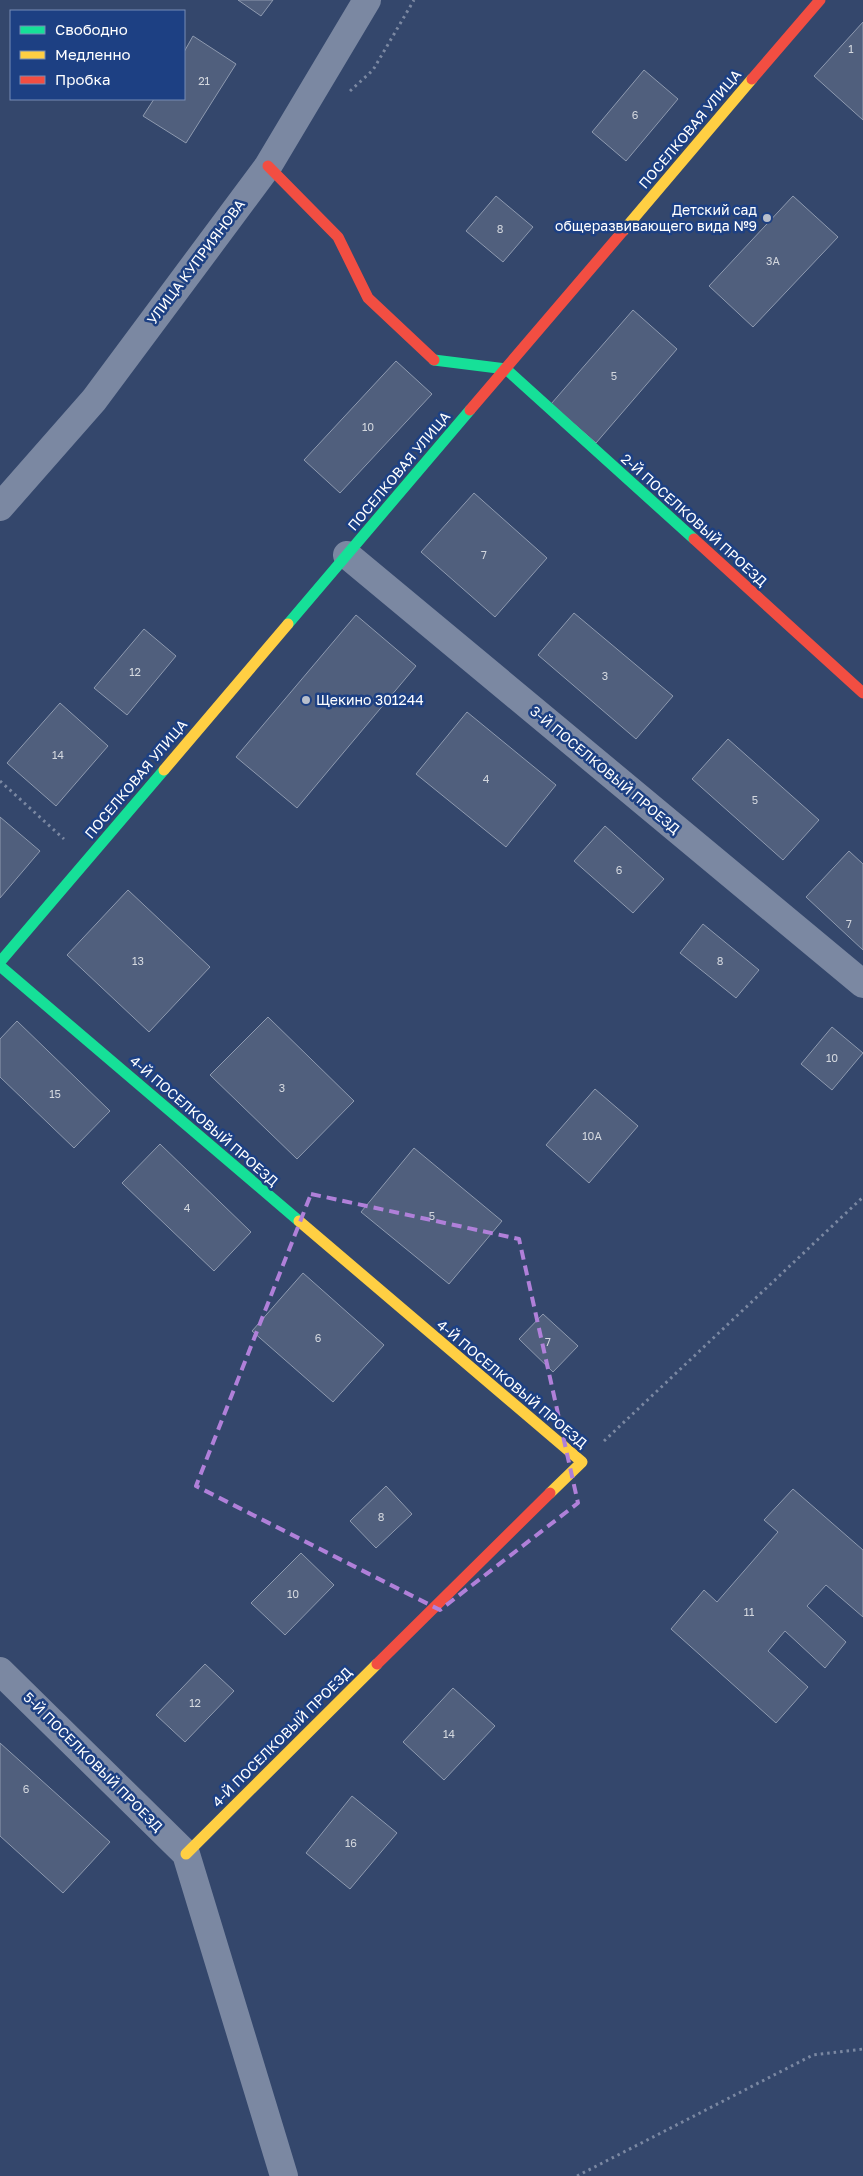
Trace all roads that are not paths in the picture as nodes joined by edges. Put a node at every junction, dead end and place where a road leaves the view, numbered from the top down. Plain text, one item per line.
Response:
1 (367, 0) edge
2 (820, 0) edge
3 (268, 166) junction
4 (506, 369) junction
5 (0, 507) edge
6 (347, 555) junction
7 (863, 693) edge
8 (0, 964) edge
9 (863, 984) edge
10 (0, 1671) edge
11 (186, 1854) junction
12 (284, 2176) edge

1 - 3 street, УЛИЦА КУПРИЯНОВА
2 - 4 street, ПОСЕЛКОВАЯ УЛИЦА
3 - 4 street
3 - 5 street, УЛИЦА КУПРИЯНОВА
4 - 6 street, ПОСЕЛКОВАЯ УЛИЦА
4 - 7 street, 2-Й ПОСЕЛКОВЫЙ ПРОЕЗД
6 - 8 street, ПОСЕЛКОВАЯ УЛИЦА
6 - 9 street, 3-Й ПОСЕЛКОВЫЙ ПРОЕЗД
8 - 11 street, 4-Й ПОСЕЛКОВЫЙ ПРОЕЗД
10 - 11 street, 5-Й ПОСЕЛКОВЫЙ ПРОЕЗД
11 - 12 street

